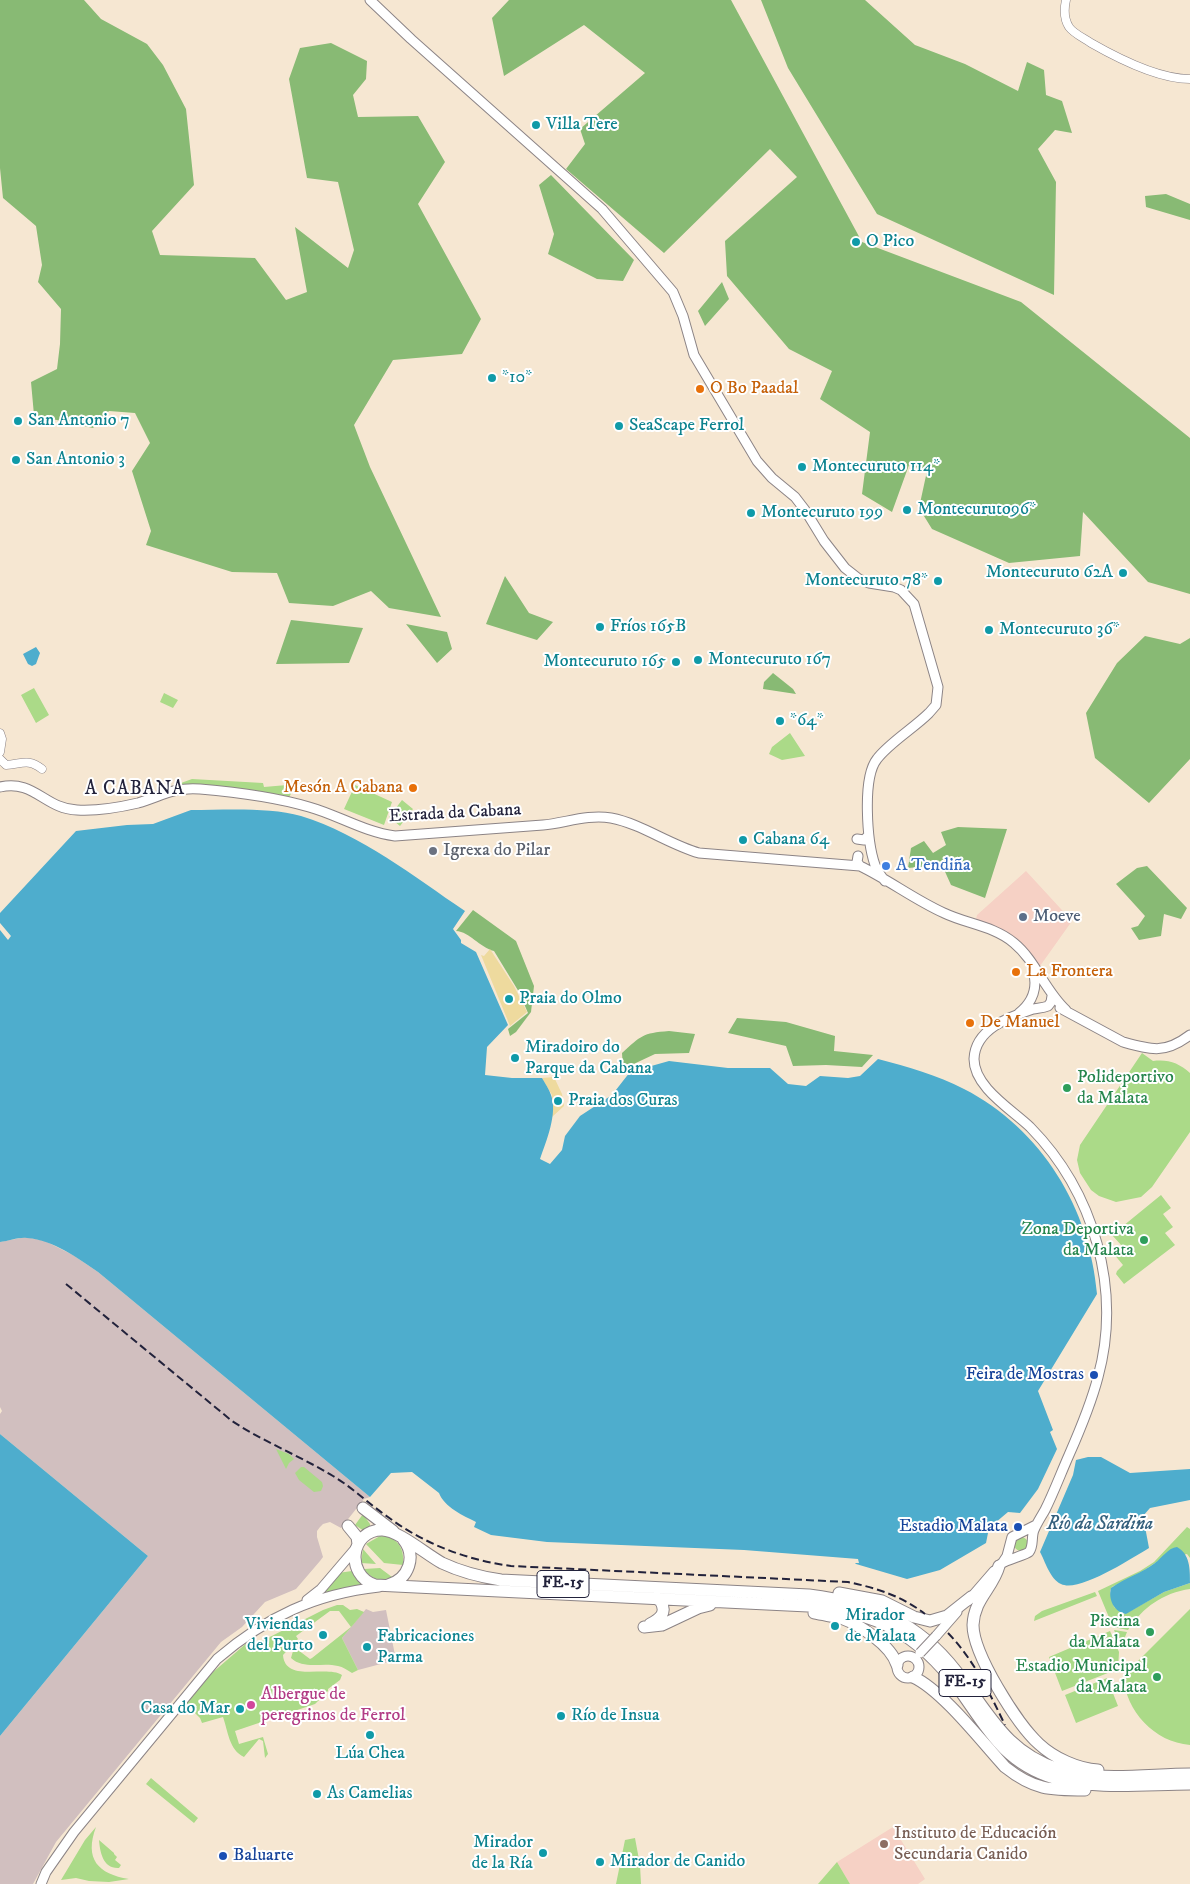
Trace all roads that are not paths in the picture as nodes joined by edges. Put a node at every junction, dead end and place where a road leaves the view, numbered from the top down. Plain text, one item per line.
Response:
1 (370, 0) edge
2 (1066, 0) edge
3 (1190, 79) edge
4 (0, 734) edge
5 (0, 752) edge
6 (0, 759) edge
7 (42, 769) dead end
8 (0, 787) edge
9 (869, 833) junction
10 (858, 839) dead end
11 (861, 854) junction
12 (873, 859) junction
13 (844, 864) junction
14 (862, 867) junction
15 (885, 881) junction
16 (1030, 962) junction
17 (1050, 993) junction
18 (1034, 995) junction
19 (1044, 1007) junction
20 (1066, 1010) junction
21 (1015, 1016) junction
22 (1190, 1035) edge
23 (362, 1508) dead end
24 (1036, 1524) junction
25 (348, 1526) dead end
26 (1021, 1533) junction
27 (399, 1536) junction
28 (1031, 1539) junction
29 (357, 1546) junction
30 (1010, 1546) junction
31 (1019, 1555) junction
32 (1001, 1564) junction
33 (384, 1586) junction
34 (731, 1597) junction
35 (971, 1597) junction
36 (656, 1598) junction
37 (780, 1605) junction
38 (299, 1606) junction
39 (918, 1656) junction
40 (897, 1665) junction
41 (913, 1677) junction
42 (1147, 1774) junction
43 (1190, 1774) edge
44 (1156, 1784) junction
45 (1190, 1784) edge
46 (41, 1884) edge

1 - 9 main road
2 - 3 street
4 - 5 street
6 - 7 street
8 - 13 main road, Estrada da Cabana
9 - 10 main road
9 - 11 main road
9 - 12 main road
11 - 12 main road
11 - 13 main road
11 - 14 main road
12 - 14 main road
12 - 15 main road
13 - 14 main road, Estrada da Cabana
14 - 15 main road, Estrada da Cabana
15 - 16 main road, Estrada da Cabana
16 - 17 main road, Estrada da Cabana
16 - 18 main road
17 - 18 main road
17 - 19 main road
17 - 20 main road, Estrada da Cabana
18 - 19 main road
18 - 21 main road
19 - 20 main road
19 - 21 main road
20 - 22 main road
21 - 24 main road
23 - 27 highway
24 - 26 main road
24 - 28 main road
25 - 29 highway
26 - 28 main road
26 - 30 main road
27 - 29 highway
27 - 33 highway
27 - 34 highway, FE-15
28 - 31 main road
29 - 33 highway
29 - 38 main road
30 - 31 main road
30 - 32 main road
31 - 32 main road
32 - 35 main road
32 - 42 highway
33 - 36 highway, FE-15
33 - 38 main road
34 - 35 highway
34 - 36 highway, FE-15
34 - 36 highway
34 - 37 highway, FE-15
34 - 42 highway, FE-15
35 - 39 main road, bridge
37 - 40 highway
37 - 44 highway, FE-15
38 - 46 main road
39 - 40 main road
39 - 41 main road
40 - 41 main road
41 - 44 highway
42 - 43 highway, FE-15
44 - 45 highway, FE-15

